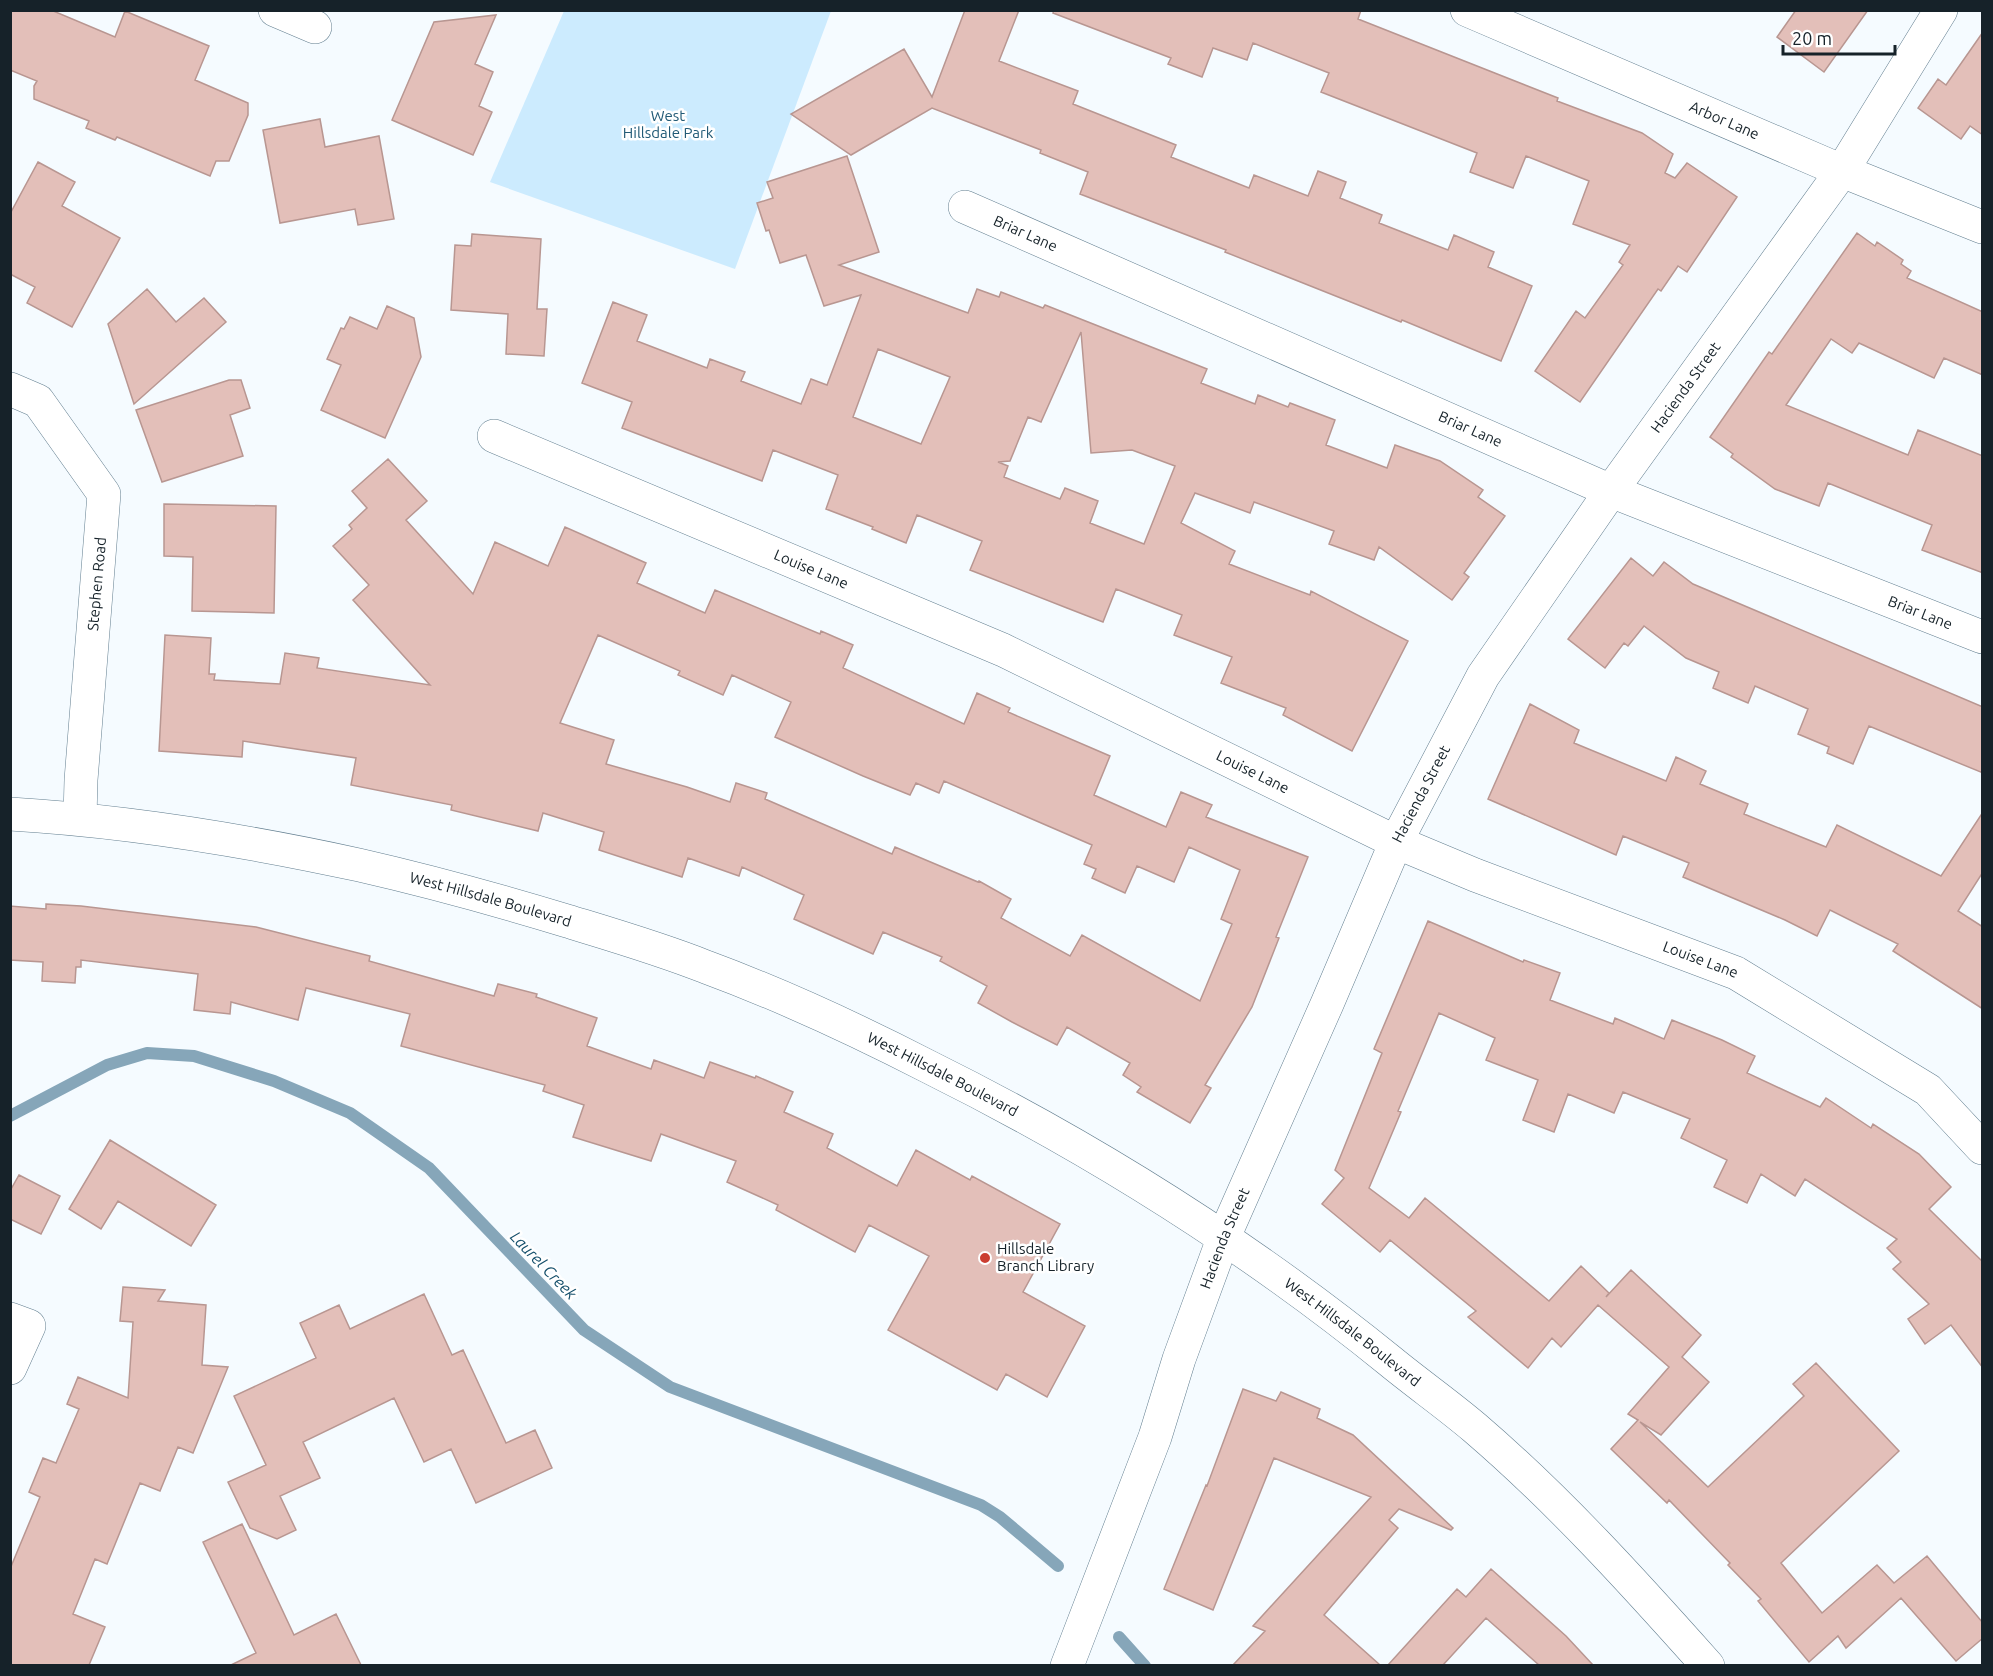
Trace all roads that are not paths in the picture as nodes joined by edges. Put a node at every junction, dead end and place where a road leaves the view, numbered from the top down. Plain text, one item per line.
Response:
1 (275, 10) edge
2 (1467, 10) edge
3 (1941, 10) edge
4 (315, 27) dead end
5 (1842, 171) junction
6 (965, 207) dead end
7 (1983, 227) edge
8 (10, 389) edge
9 (494, 436) dead end
10 (1611, 491) junction
11 (1983, 637) edge
12 (10, 814) edge
13 (80, 818) junction
14 (1396, 842) junction
15 (1983, 1148) edge
16 (1223, 1239) junction
17 (10, 1319) edge
18 (10, 1368) edge
19 (1067, 1665) edge
20 (1708, 1665) edge

1 - 4 street
2 - 5 street, Arbor Lane
3 - 5 street, Hacienda Street
5 - 7 street, Arbor Lane
5 - 10 street, Hacienda Street
6 - 10 street, Briar Lane
8 - 13 street, Stephen Road
9 - 14 street, Louise Lane
10 - 11 street, Briar Lane
10 - 14 street, Hacienda Street
12 - 13 street, West Hillsdale Boulevard
13 - 16 street, West Hillsdale Boulevard
14 - 15 street, Louise Lane
14 - 16 street, Hacienda Street
16 - 19 street, Hacienda Street
16 - 20 street, West Hillsdale Boulevard
17 - 18 street

